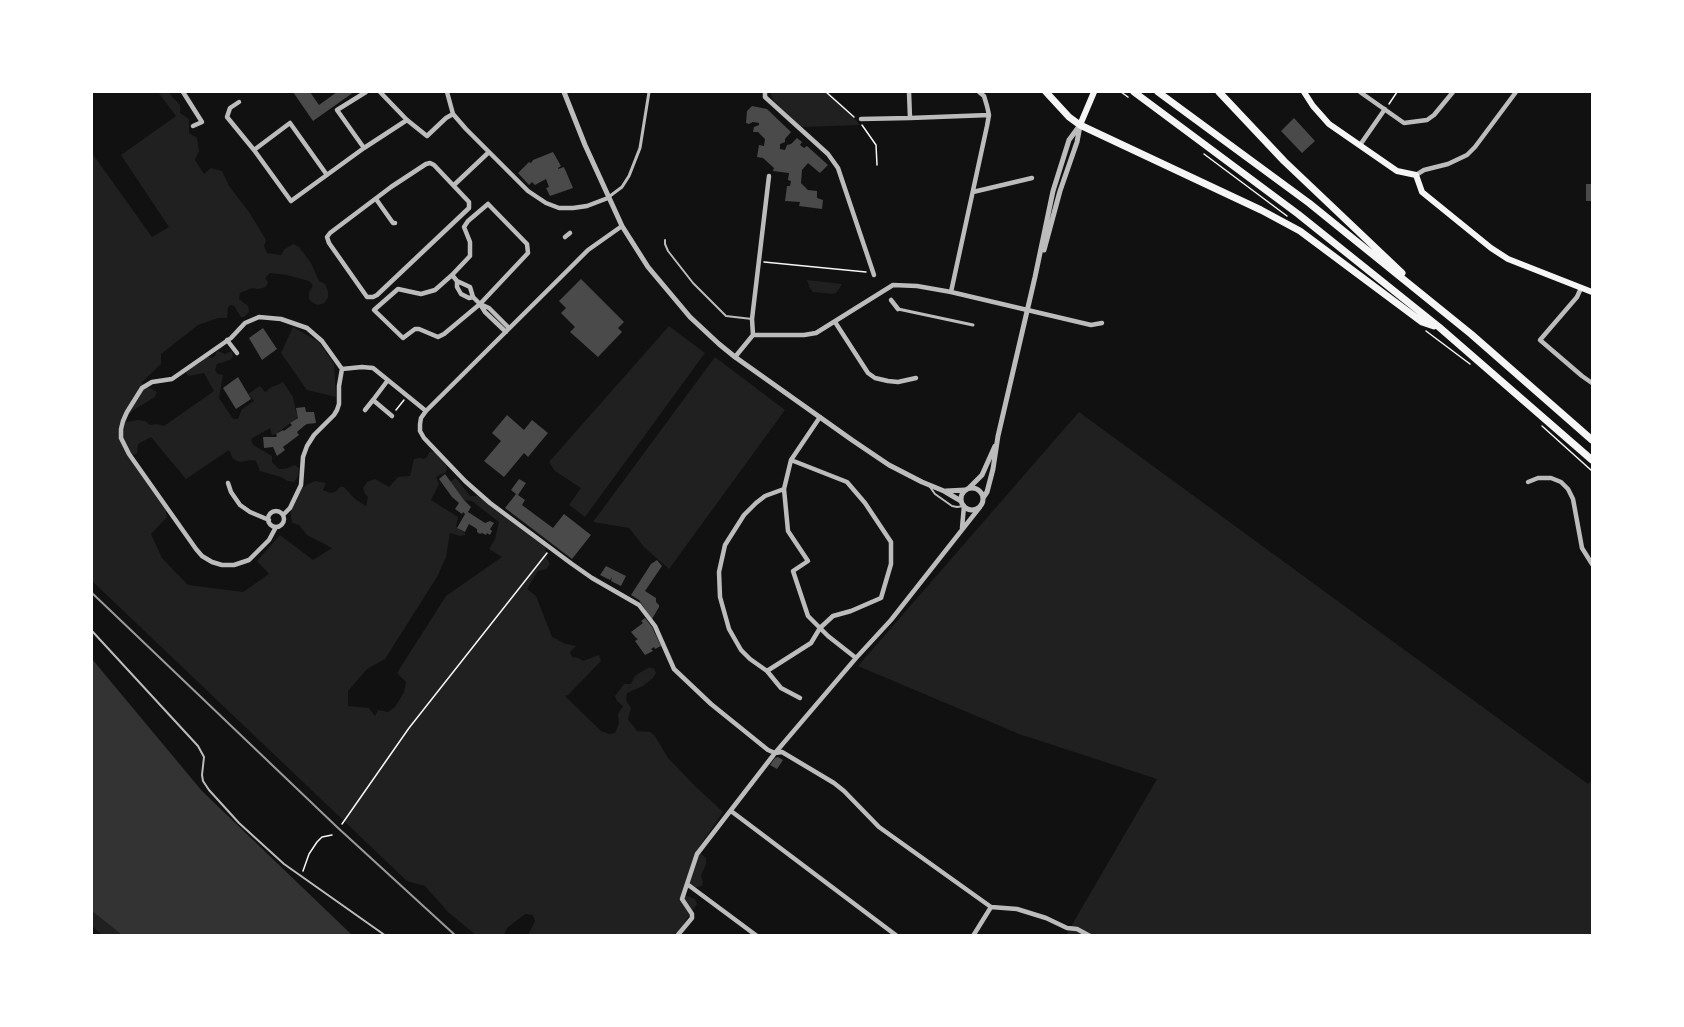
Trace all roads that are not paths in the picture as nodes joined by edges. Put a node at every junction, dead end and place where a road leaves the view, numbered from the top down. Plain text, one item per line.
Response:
1 (183, 92) edge
2 (366, 92) edge
3 (380, 92) edge
4 (447, 92) edge
5 (564, 92) edge
6 (649, 92) edge
7 (765, 92) edge
8 (909, 92) edge
9 (979, 92) edge
10 (1046, 92) edge
11 (1158, 92) edge
12 (1219, 92) edge
13 (1304, 92) edge
14 (1360, 92) edge
15 (1453, 92) edge
16 (1516, 92) edge
17 (1093, 94) edge
18 (1132, 95) edge
19 (239, 102) dead end
20 (1385, 109) junction
21 (453, 114) junction
22 (989, 115) junction
23 (910, 118) junction
24 (861, 119) dead end
25 (406, 120) junction
26 (1080, 125) junction
27 (193, 126) dead end
28 (1360, 145) junction
29 (364, 148) junction
30 (254, 150) junction
31 (489, 152) junction
32 (327, 175) junction
33 (1416, 175) junction
34 (769, 176) dead end
35 (1032, 177) dead end
36 (454, 185) junction
37 (973, 192) junction
38 (608, 198) junction
39 (376, 199) junction
40 (395, 223) dead end
41 (622, 226) junction
42 (512, 230) junction
43 (507, 235) dead end
44 (665, 240) dead end
45 (514, 258) dead end
46 (519, 262) junction
47 (565, 262) dead end
48 (571, 267) junction
49 (874, 274) road end
50 (452, 275) junction
51 (457, 281) junction
52 (1581, 288) junction
53 (951, 292) junction
54 (1593, 292) edge
55 (473, 297) junction
56 (1427, 298) junction
57 (891, 300) dead end
58 (480, 304) junction
59 (898, 309) joint
60 (1028, 310) junction
61 (752, 319) junction
62 (835, 322) junction
63 (1102, 323) dead end
64 (973, 326) dead end
65 (1439, 327) junction
66 (508, 330) junction
67 (753, 335) junction
68 (227, 340) junction
69 (237, 352) dead end
70 (735, 357) junction
71 (342, 369) junction
72 (916, 378) dead end
73 (388, 380) junction
74 (1593, 383) edge
75 (436, 391) dead end
76 (442, 396) junction
77 (372, 400) junction
78 (365, 410) dead end
79 (426, 411) junction
80 (392, 416) road end
81 (820, 417) junction
82 (999, 436) junction
83 (1591, 437) edge
84 (791, 460) junction
85 (1593, 460) edge
86 (1528, 482) dead end
87 (228, 483) dead end
88 (928, 484) junction
89 (784, 489) junction
90 (967, 489) junction
91 (944, 490) junction
92 (983, 498) junction
93 (963, 504) junction
94 (980, 507) junction
95 (284, 515) junction
96 (268, 520) junction
97 (276, 527) junction
98 (962, 528) junction
99 (1593, 564) edge
100 (820, 628) junction
101 (92, 631) edge
102 (856, 658) junction
103 (767, 671) junction
104 (800, 698) dead end
105 (775, 753) junction
106 (731, 811) junction
107 (687, 884) junction
108 (991, 907) junction
109 (386, 936) edge
110 (677, 936) edge
111 (757, 936) edge
112 (897, 936) edge
113 (973, 936) edge
114 (1089, 936) edge

1 - 27 street
2 - 29 street
3 - 25 street
4 - 21 street
5 - 38 street
6 - 38 street
7 - 49 street
8 - 23 street
9 - 22 street
10 - 26 main road
11 - 56 main road
12 - 56 main road
13 - 28 main road
14 - 20 street
15 - 20 street
16 - 33 street
17 - 26 main road
18 - 65 main road
19 - 30 street
20 - 28 street
21 - 25 street
21 - 31 street
22 - 23 street
22 - 37 street
23 - 24 street
25 - 29 street
26 - 60 street
26 - 65 main road
28 - 33 main road
29 - 32 street
30 - 32 street
30 - 32 street
31 - 36 street
31 - 38 street
33 - 52 main road
34 - 61 street
35 - 37 street
36 - 39 street
36 - 39 street
37 - 53 street
38 - 41 street
39 - 40 street
41 - 48 street
41 - 70 street
42 - 43 street
42 - 46 street
42 - 50 street
44 - 61 lane
45 - 46 street
46 - 58 street
47 - 48 street
48 - 66 street
50 - 51 street
50 - 58 street
51 - 55 street
51 - 55 street
52 - 54 main road
52 - 74 street
53 - 60 street
53 - 62 street
55 - 58 street
56 - 83 main road
57 - 59 street
58 - 66 street
59 - 64 street
60 - 63 street
60 - 82 street
61 - 67 street
62 - 67 street
62 - 72 street
65 - 85 main road
66 - 76 street
67 - 70 street
68 - 69 street
68 - 71 street
68 - 97 street
70 - 81 street
71 - 73 street
71 - 95 street
73 - 77 street
73 - 79 street
75 - 76 street
76 - 79 street
77 - 78 street
77 - 80 street
79 - 105 street
81 - 84 street
81 - 88 street
82 - 90 street
82 - 92 street
84 - 89 street
84 - 100 street
86 - 99 street
87 - 96 street
88 - 91 street
88 - 93 lane
89 - 100 street
89 - 103 street
90 - 91 street
90 - 92 street
90 - 93 street
91 - 93 street
92 - 94 street
93 - 94 street
93 - 98 street
94 - 98 street
95 - 96 street
95 - 97 street
96 - 97 street
98 - 102 street
100 - 102 street
100 - 103 street
101 - 109 lane
102 - 105 street
103 - 104 street
105 - 106 street
105 - 108 street
106 - 107 street
106 - 112 street
107 - 110 street
107 - 111 street
108 - 113 street
108 - 114 street

